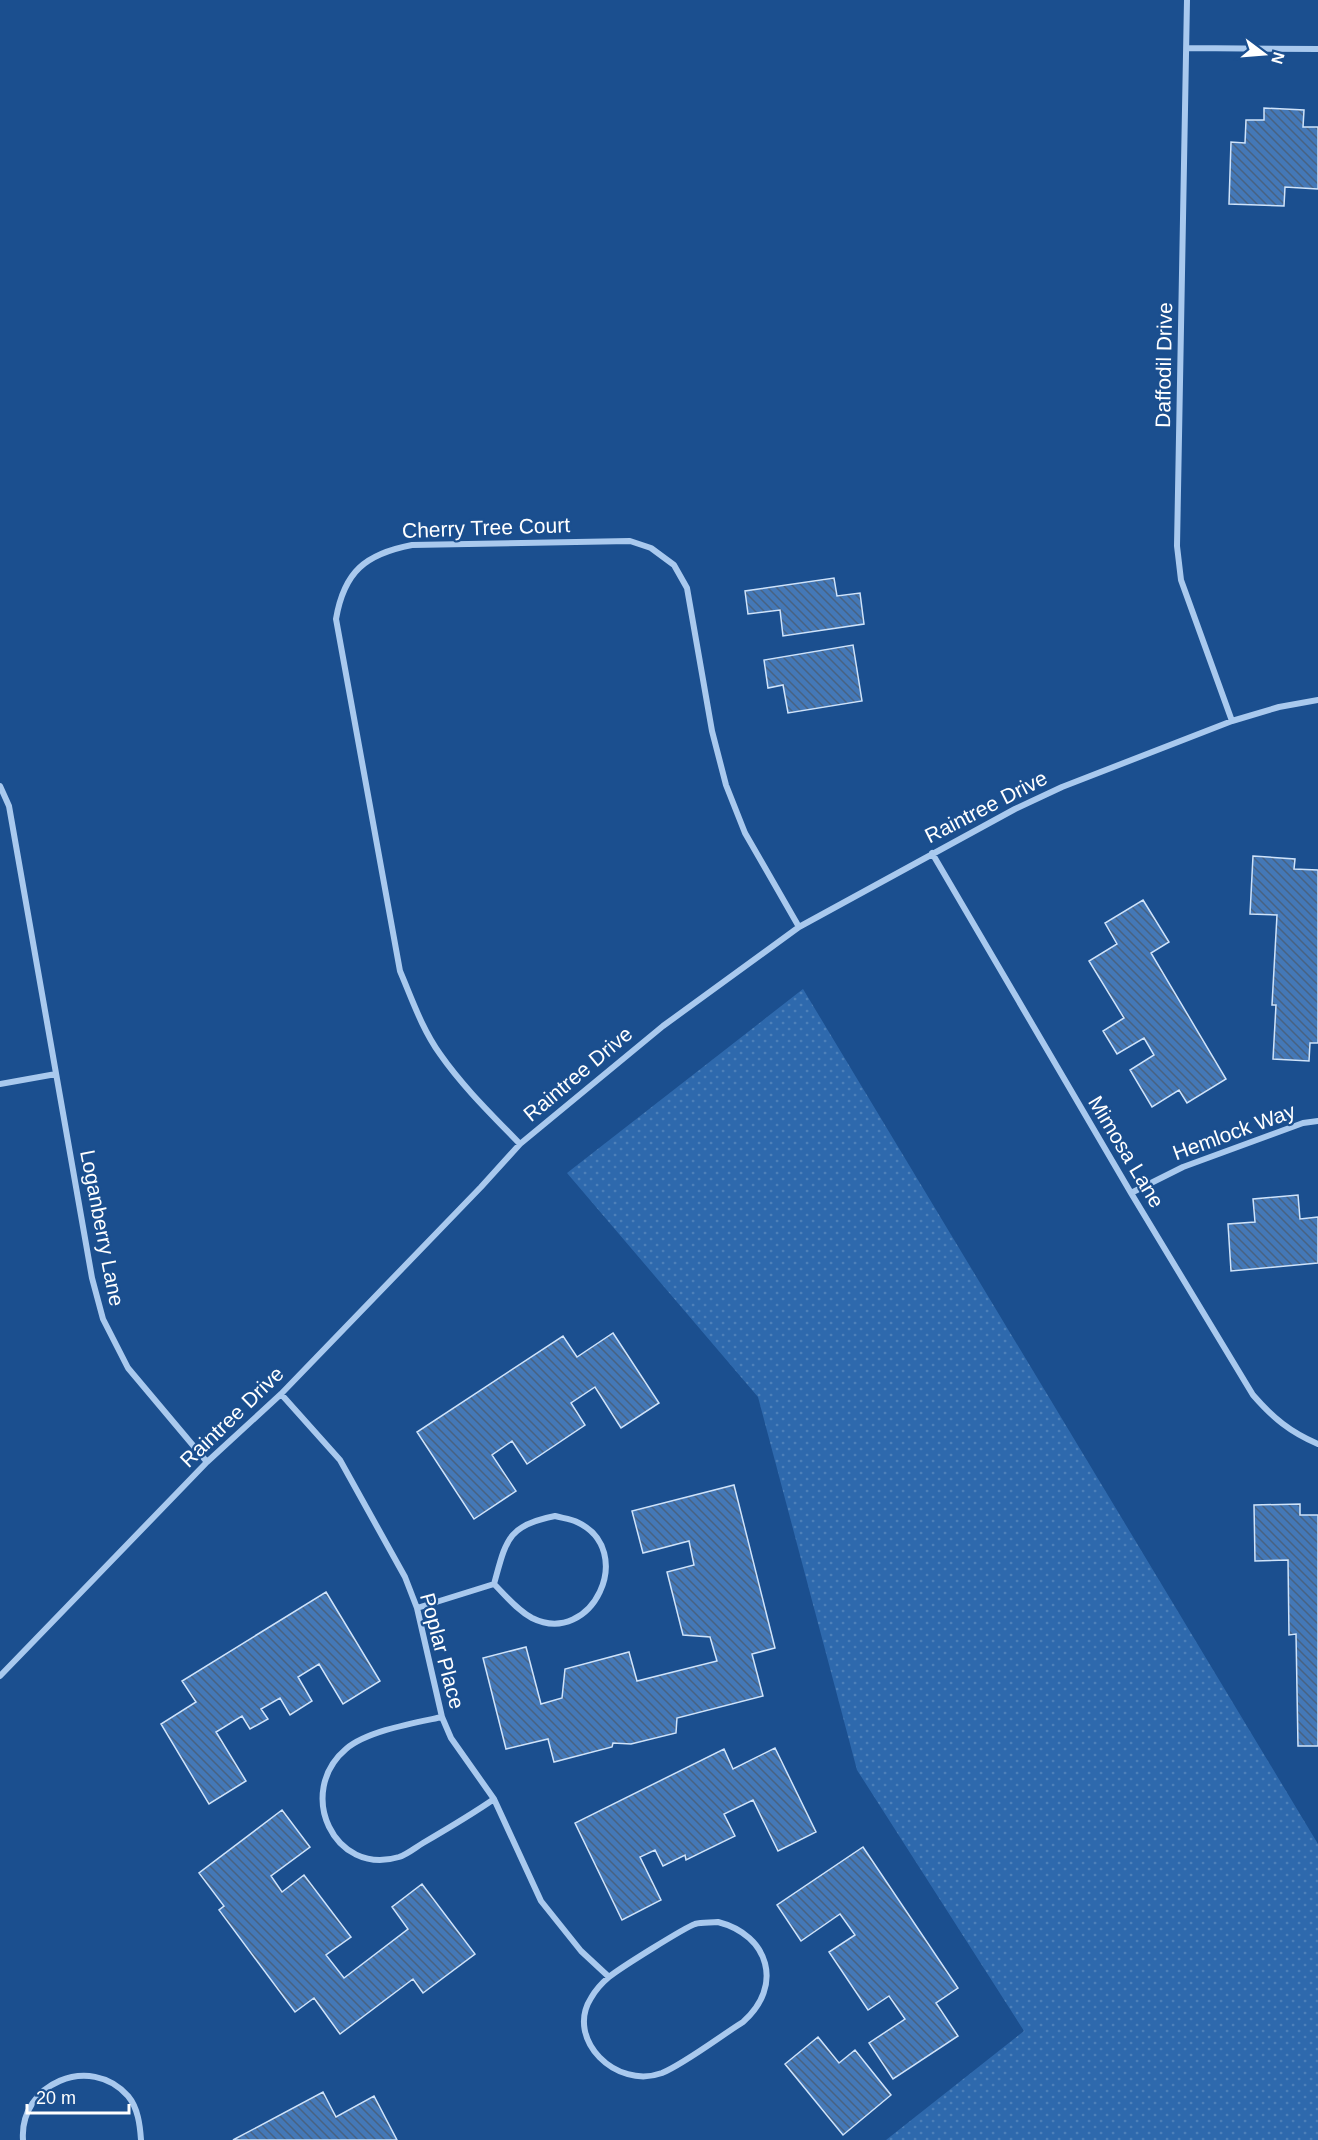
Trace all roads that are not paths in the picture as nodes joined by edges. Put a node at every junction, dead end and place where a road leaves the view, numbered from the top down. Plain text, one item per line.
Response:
1 (1187, 0) edge
2 (1187, 48) junction
3 (1318, 49) edge
4 (1318, 700) edge
5 (1232, 721) junction
6 (0, 786) edge
7 (932, 854) junction
8 (799, 927) junction
9 (56, 1074) junction
10 (0, 1084) edge
11 (1318, 1121) edge
12 (520, 1144) junction
13 (1131, 1193) junction
14 (281, 1394) junction
15 (1318, 1444) edge
16 (207, 1462) junction
17 (494, 1584) junction
18 (417, 1608) junction
19 (0, 1676) edge
20 (441, 1717) junction
21 (494, 1799) junction
22 (609, 1977) junction
23 (23, 2140) edge
24 (141, 2140) edge

1 - 2 street, Daffodil Drive
2 - 3 street
2 - 5 street, Daffodil Drive
4 - 5 street, Raintree Drive
5 - 7 street, Raintree Drive
6 - 9 street, Loganberry Lane
7 - 8 street, Raintree Drive
7 - 13 street, Mimosa Lane
8 - 12 street, Raintree Drive
8 - 12 street, Cherry Tree Court
9 - 10 street
9 - 16 street, Loganberry Lane
11 - 13 street, Hemlock Way
12 - 14 street, Raintree Drive
13 - 15 street, Mimosa Lane
14 - 16 street, Raintree Drive
14 - 18 street, Poplar Place
16 - 19 street, Raintree Drive
17 - 17 street
17 - 18 street
18 - 20 street, Poplar Place
20 - 21 street, Poplar Place
20 - 21 street
21 - 22 street, Poplar Place
22 - 22 street
23 - 24 street

